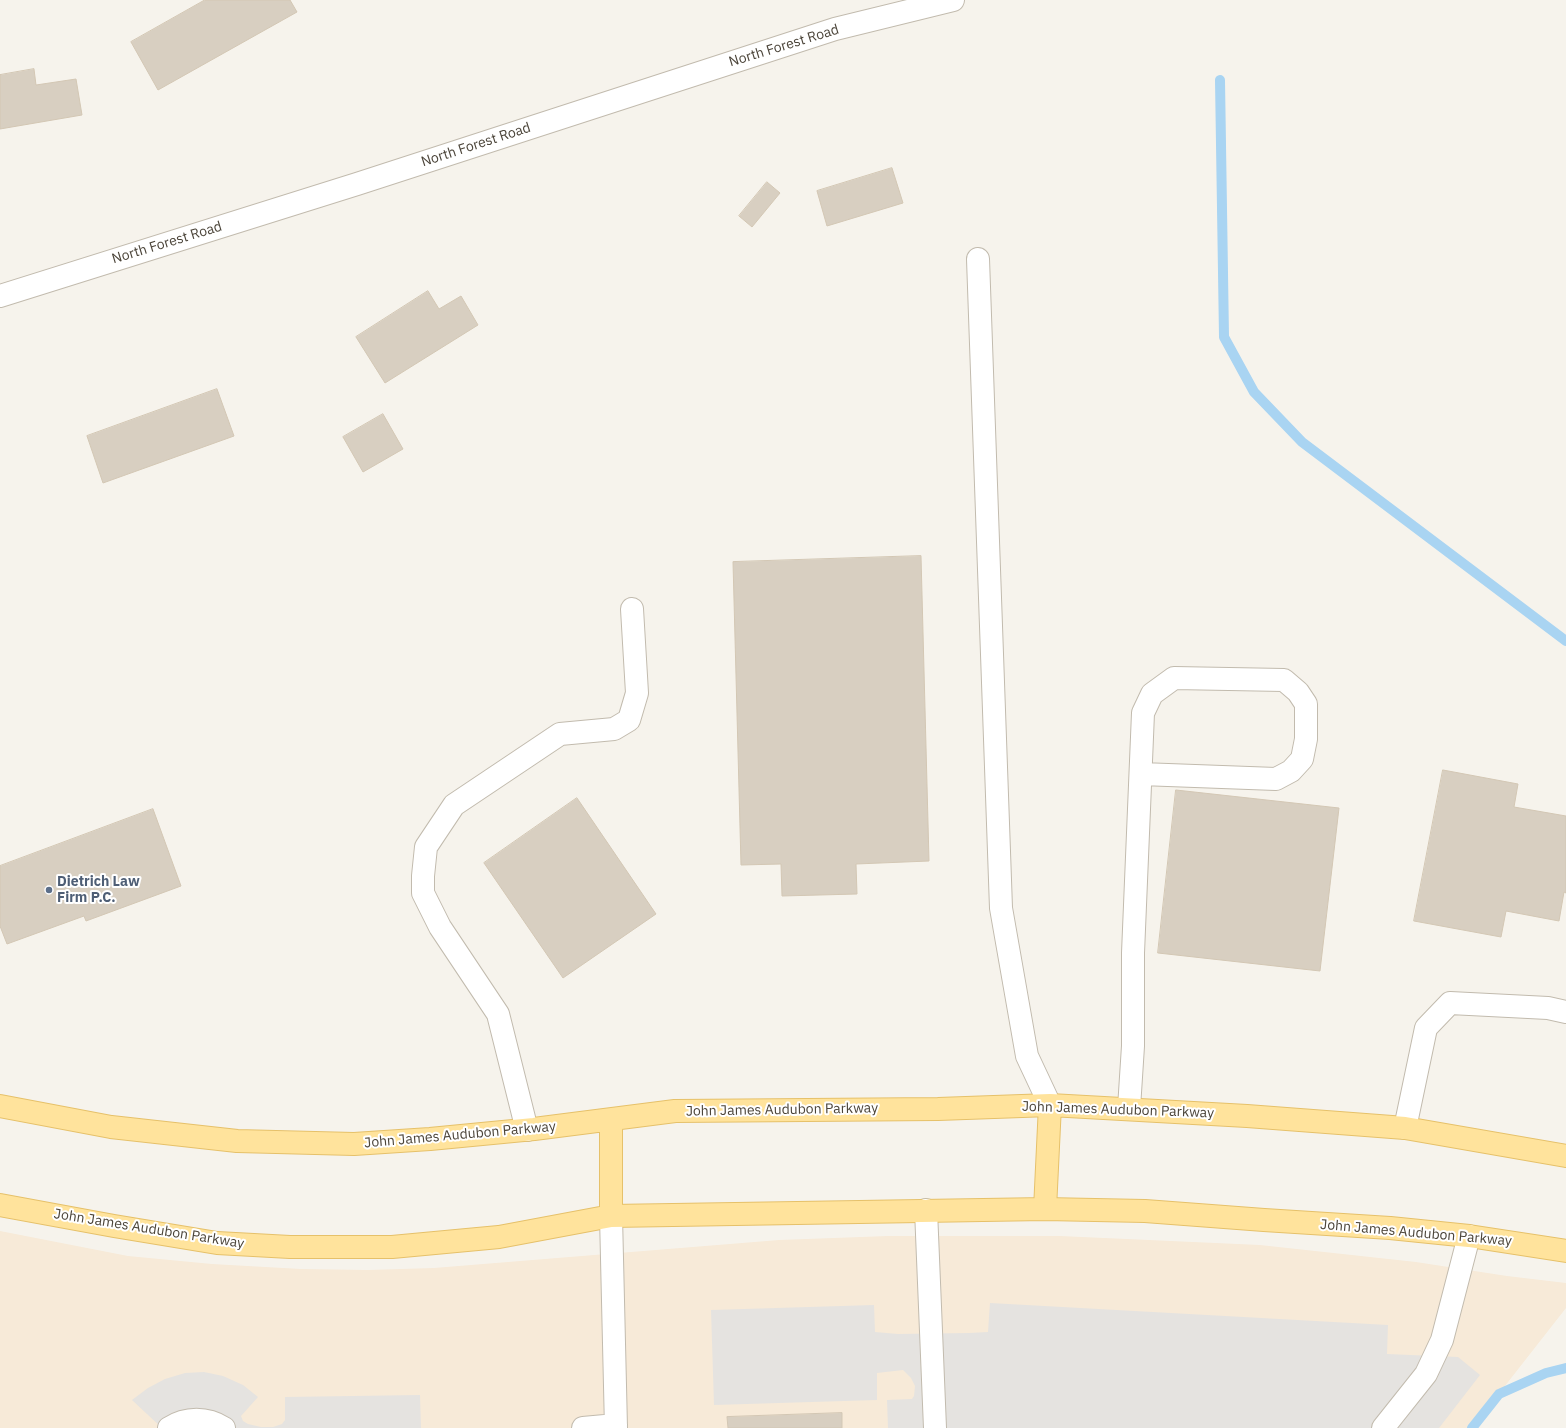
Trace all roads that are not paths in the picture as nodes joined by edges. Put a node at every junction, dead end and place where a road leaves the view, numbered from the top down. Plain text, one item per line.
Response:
1 (953, 0) edge
2 (978, 258) dead end
3 (0, 296) edge
4 (632, 609) dead end
5 (1141, 774) junction
6 (1566, 1012) edge
7 (1050, 1105) junction
8 (0, 1106) edge
9 (1129, 1108) junction
10 (611, 1120) junction
11 (1405, 1128) junction
12 (527, 1130) junction
13 (1566, 1156) edge
14 (0, 1205) edge
15 (1045, 1209) junction
16 (926, 1210) junction
17 (611, 1216) junction
18 (1469, 1236) junction
19 (1566, 1250) edge
20 (616, 1426) edge
21 (169, 1428) edge
22 (224, 1428) edge
23 (582, 1428) edge
24 (935, 1428) edge
25 (1383, 1428) edge

1 - 3 street, North Forest Road
2 - 7 street
4 - 12 street
5 - 5 street
5 - 9 street
6 - 11 street
7 - 9 main road, John James Audubon Parkway
7 - 10 main road, John James Audubon Parkway
7 - 15 main road
8 - 12 main road, John James Audubon Parkway
9 - 11 main road, John James Audubon Parkway
10 - 12 main road, John James Audubon Parkway
10 - 17 main road
11 - 13 main road, John James Audubon Parkway
14 - 17 main road, John James Audubon Parkway
15 - 16 main road, John James Audubon Parkway
15 - 18 main road, John James Audubon Parkway
16 - 17 main road, John James Audubon Parkway
16 - 24 street
17 - 20 street
18 - 19 main road, John James Audubon Parkway
18 - 25 street
20 - 23 street
21 - 22 street

